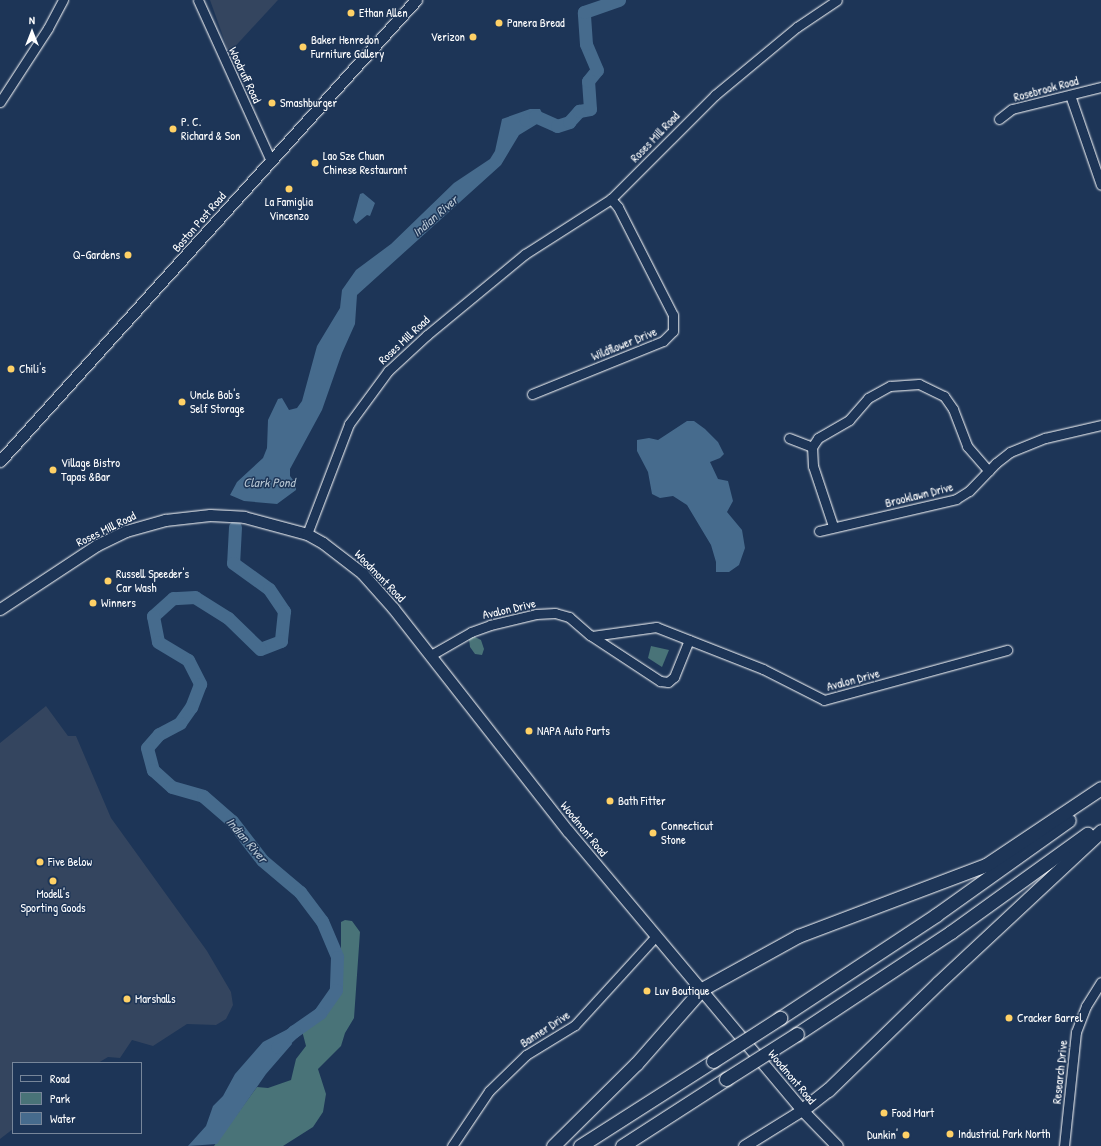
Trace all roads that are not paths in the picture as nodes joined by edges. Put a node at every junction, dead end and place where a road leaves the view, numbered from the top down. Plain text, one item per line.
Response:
1 (63, 0) edge
2 (198, 0) edge
3 (416, 0) edge
4 (837, 0) edge
5 (1101, 87) edge
6 (3, 90) edge
7 (1070, 95) junction
8 (0, 102) edge
9 (999, 119) dead end
10 (271, 161) junction
11 (1101, 185) edge
12 (611, 199) junction
13 (532, 394) dead end
14 (1101, 425) edge
15 (789, 438) dead end
16 (812, 447) junction
17 (0, 461) edge
18 (989, 471) junction
19 (832, 526) junction
20 (819, 532) dead end
21 (307, 534) junction
22 (0, 609) edge
23 (592, 636) junction
24 (689, 640) junction
25 (1008, 650) dead end
26 (431, 655) junction
27 (1101, 788) edge
28 (1101, 796) edge
29 (1101, 824) edge
30 (1101, 831) edge
31 (656, 936) junction
32 (1101, 982) edge
33 (702, 989) junction
34 (802, 1110) junction
35 (452, 1146) edge
36 (553, 1146) edge
37 (580, 1146) edge
38 (622, 1146) edge
39 (744, 1146) edge
40 (837, 1146) edge
41 (1064, 1146) edge

1 - 6 street
2 - 10 street, Woodruff Road
3 - 10 main road, Boston Post Road
4 - 12 street, Roses Mill Road
5 - 7 street, Rosebrook Road
6 - 8 street
7 - 9 street, Rosebrook Road
7 - 11 street
10 - 17 main road, Boston Post Road
12 - 13 street, Wildflower Drive
12 - 21 street, Roses Mill Road
14 - 18 street, Brooklawn Drive
15 - 16 street
16 - 18 street
16 - 19 street
18 - 19 street, Brooklawn Drive
19 - 20 street, Brooklawn Drive
21 - 22 main road, Roses Mill Road
21 - 26 main road, Woodmont Road
23 - 24 street, Avalon Drive
23 - 24 street, Avalon Drive
23 - 26 street, Avalon Drive
24 - 25 street, Avalon Drive
26 - 31 main road, Woodmont Road
27 - 33 highway
28 - 37 highway, bridge
29 - 38 highway, bridge
30 - 34 highway
31 - 33 main road, Woodmont Road
31 - 35 street, Banner Drive
32 - 41 street, Research Drive
33 - 34 main road, Woodmont Road
33 - 36 highway
34 - 39 main road
34 - 40 main road, Woodmont Road

